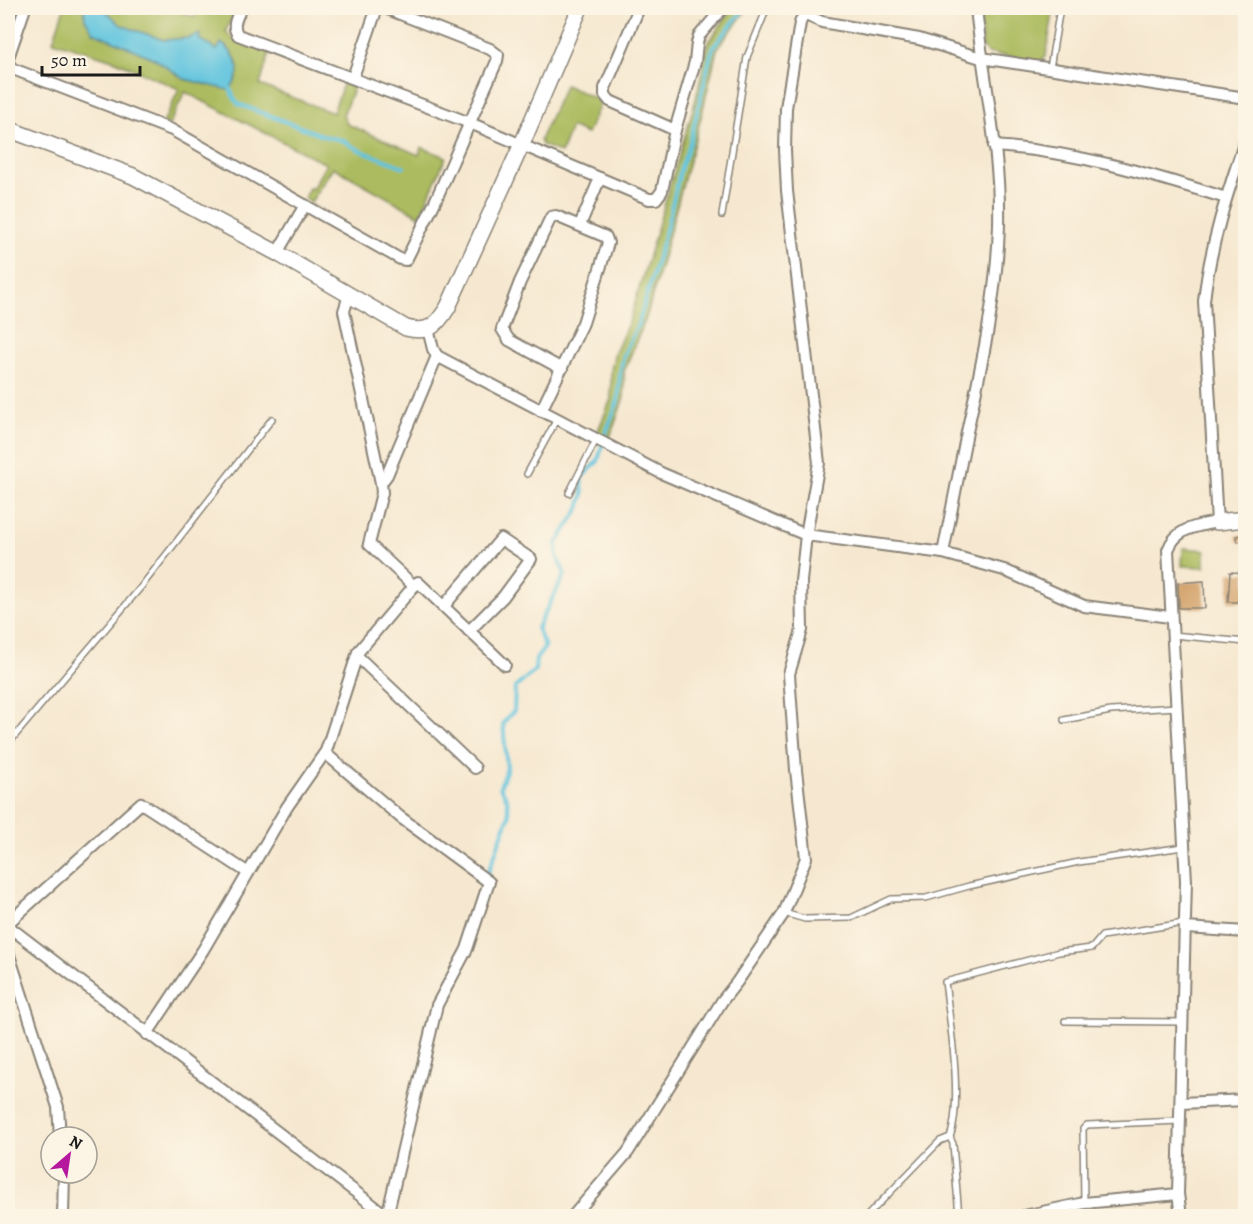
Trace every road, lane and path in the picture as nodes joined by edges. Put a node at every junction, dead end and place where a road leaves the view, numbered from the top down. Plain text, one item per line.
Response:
1 (25, 8) edge
2 (241, 8) edge
3 (377, 8) edge
4 (385, 8) edge
5 (580, 8) edge
6 (639, 8) edge
7 (723, 8) edge
8 (767, 8) edge
9 (976, 8) edge
10 (1060, 8) edge
11 (802, 11) edge
12 (981, 58) junction
13 (1049, 69) junction
14 (353, 77) junction
15 (1245, 98) edge
16 (470, 123) junction
17 (8, 129) edge
18 (675, 130) junction
19 (1245, 138) edge
20 (522, 144) junction
21 (994, 146) junction
22 (600, 178) junction
23 (1226, 198) junction
24 (305, 204) junction
25 (722, 215) dead end
26 (580, 225) junction
27 (277, 253) junction
28 (350, 295) junction
29 (428, 328) junction
30 (437, 356) junction
31 (562, 369) junction
32 (541, 411) junction
33 (272, 419) dead end
34 (557, 419) junction
35 (596, 440) junction
36 (527, 474) dead end
37 (381, 483) junction
38 (569, 493) dead end
39 (1245, 519) edge
40 (1217, 522) junction
41 (806, 535) junction
42 (943, 553) junction
43 (414, 586) junction
44 (443, 607) junction
45 (1170, 617) junction
46 (469, 631) junction
47 (1172, 635) junction
48 (1245, 642) edge
49 (357, 656) junction
50 (505, 665) dead end
51 (1177, 707) junction
52 (1064, 720) dead end
53 (8, 744) edge
54 (325, 753) junction
55 (475, 768) dead end
56 (1183, 847) junction
57 (247, 872) junction
58 (784, 913) junction
59 (8, 925) edge
60 (1186, 925) junction
61 (1245, 932) edge
62 (8, 952) edge
63 (1065, 1022) dead end
64 (1184, 1022) junction
65 (147, 1034) junction
66 (1245, 1100) edge
67 (1181, 1103) junction
68 (1180, 1121) junction
69 (59, 1125) edge
70 (950, 1137) junction
71 (64, 1185) edge
72 (1178, 1194) junction
73 (1084, 1203) junction
74 (63, 1216) edge
75 (387, 1216) edge
76 (573, 1216) edge
77 (867, 1216) edge
78 (959, 1216) edge
79 (1024, 1216) edge
80 (1181, 1216) edge

1 - 24 street
2 - 14 street
3 - 14 street
4 - 16 street
5 - 20 street
6 - 18 street
7 - 18 street
8 - 25 lane
9 - 12 street
10 - 13 lane
11 - 12 street
11 - 41 street
12 - 13 street
12 - 21 street
13 - 15 street
14 - 16 street
16 - 20 street
16 - 24 street
17 - 27 street
18 - 22 street
19 - 23 street
20 - 22 street
20 - 29 street
21 - 23 street
21 - 42 street
22 - 26 street
23 - 40 street
24 - 27 street
26 - 31 street
26 - 31 street
27 - 28 street
28 - 29 street
28 - 37 street
29 - 30 street
30 - 32 street
30 - 37 street
31 - 32 street
32 - 34 street
33 - 53 lane
34 - 35 street
34 - 36 lane
35 - 38 lane
35 - 41 street
37 - 43 street
39 - 40 street
40 - 45 street
41 - 42 street
41 - 58 street
42 - 45 street
43 - 44 street
43 - 49 street
44 - 46 street
44 - 46 street
45 - 47 street
46 - 50 street
47 - 48 lane
47 - 51 street
49 - 54 street
49 - 55 street
51 - 52 lane
51 - 56 street
54 - 57 street
54 - 75 street
56 - 58 lane
56 - 60 street
57 - 59 street
57 - 65 street
58 - 76 street
59 - 65 street
60 - 61 street
60 - 64 street
60 - 70 lane
62 - 69 street
63 - 64 lane
64 - 67 street
65 - 75 street
66 - 67 street
67 - 68 street
68 - 72 street
68 - 73 lane
70 - 77 lane
70 - 78 lane
71 - 74 street
72 - 73 street
72 - 80 street
73 - 79 street

